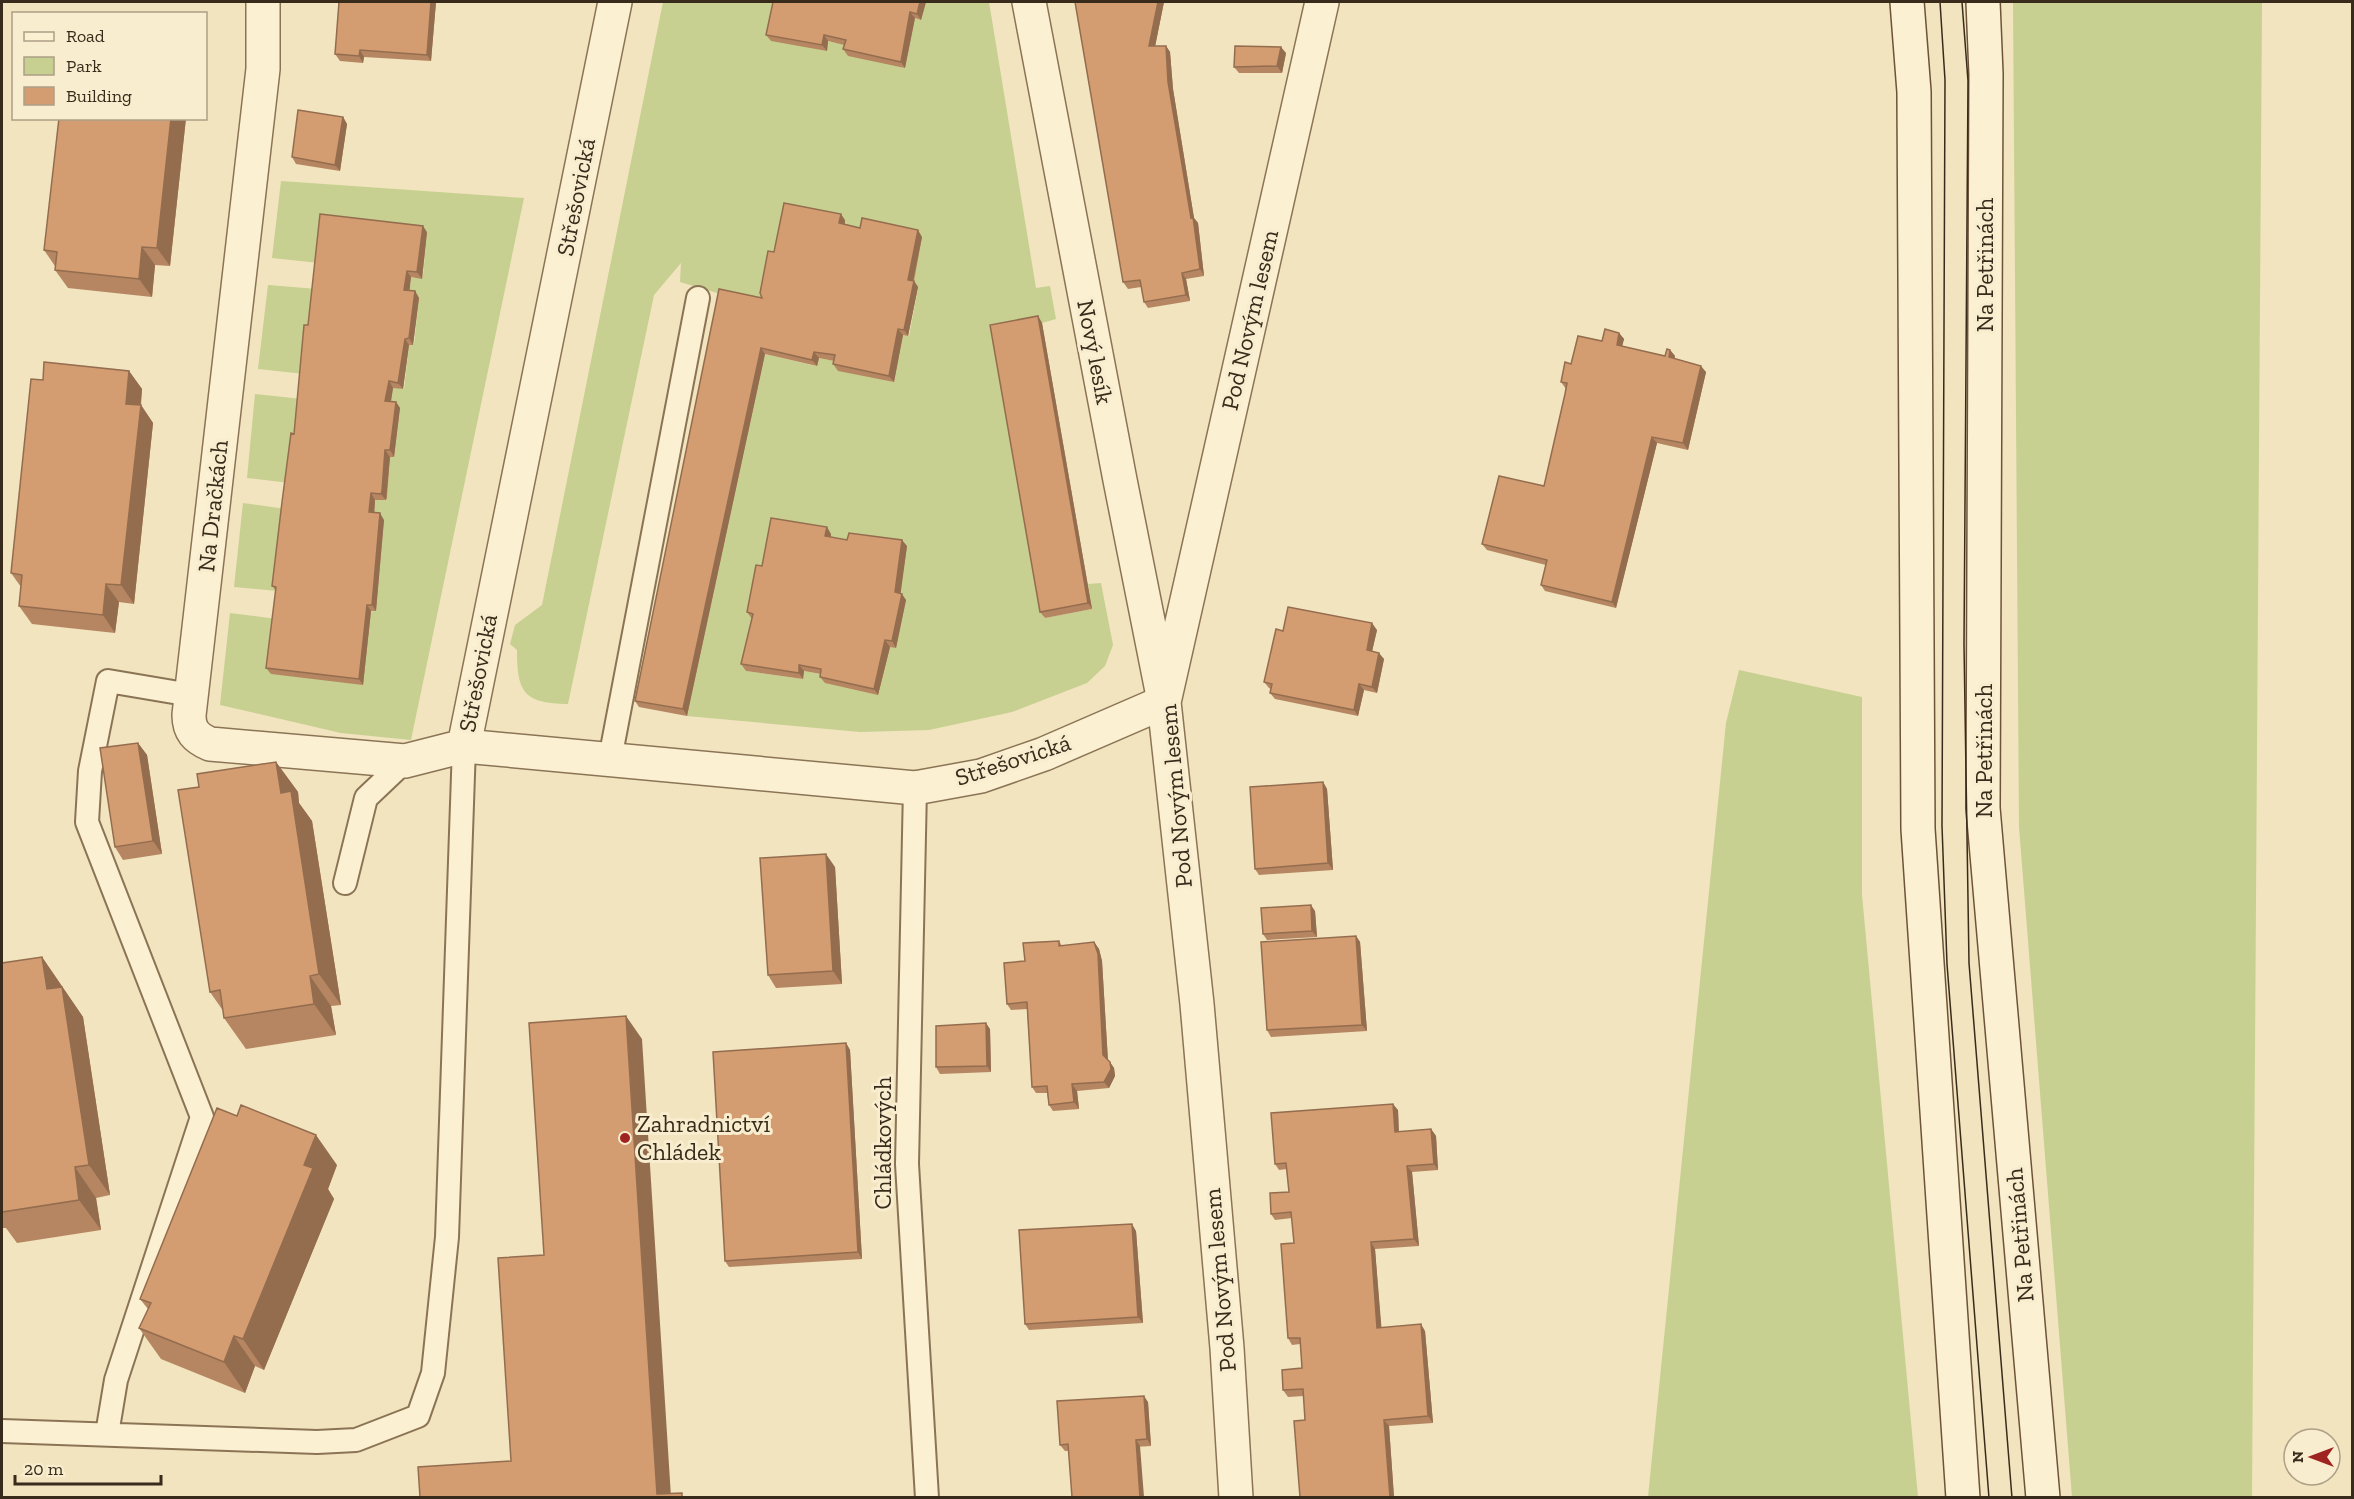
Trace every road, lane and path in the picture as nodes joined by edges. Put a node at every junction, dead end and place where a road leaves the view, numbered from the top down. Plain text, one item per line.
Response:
1 (263, 2) edge
2 (615, 2) edge
3 (1029, 2) edge
4 (1322, 2) edge
5 (1907, 2) edge
6 (1983, 2) edge
7 (698, 298) dead end
8 (192, 695) junction
9 (1164, 702) junction
10 (464, 746) junction
11 (610, 759) junction
12 (405, 762) junction
13 (915, 788) junction
14 (345, 884) dead end
15 (2, 1431) edge
16 (107, 1434) junction
17 (927, 1497) edge
18 (1236, 1497) edge
19 (1963, 1497) edge
20 (2043, 1497) edge

1 - 8 street, Na Dračkách
2 - 10 street, Střešovická
3 - 9 street, Nový lesík
4 - 9 street, Pod Novým lesem
5 - 19 street
6 - 20 street, Na Petřinách
7 - 11 lane
8 - 12 street, Na Dračkách
8 - 16 lane
9 - 13 street, Střešovická
9 - 18 street, Pod Novým lesem
10 - 11 street, Střešovická
10 - 12 street, Na Dračkách
10 - 16 lane
11 - 13 street, Střešovická
12 - 14 lane
13 - 17 lane, Chládkových
15 - 16 lane

